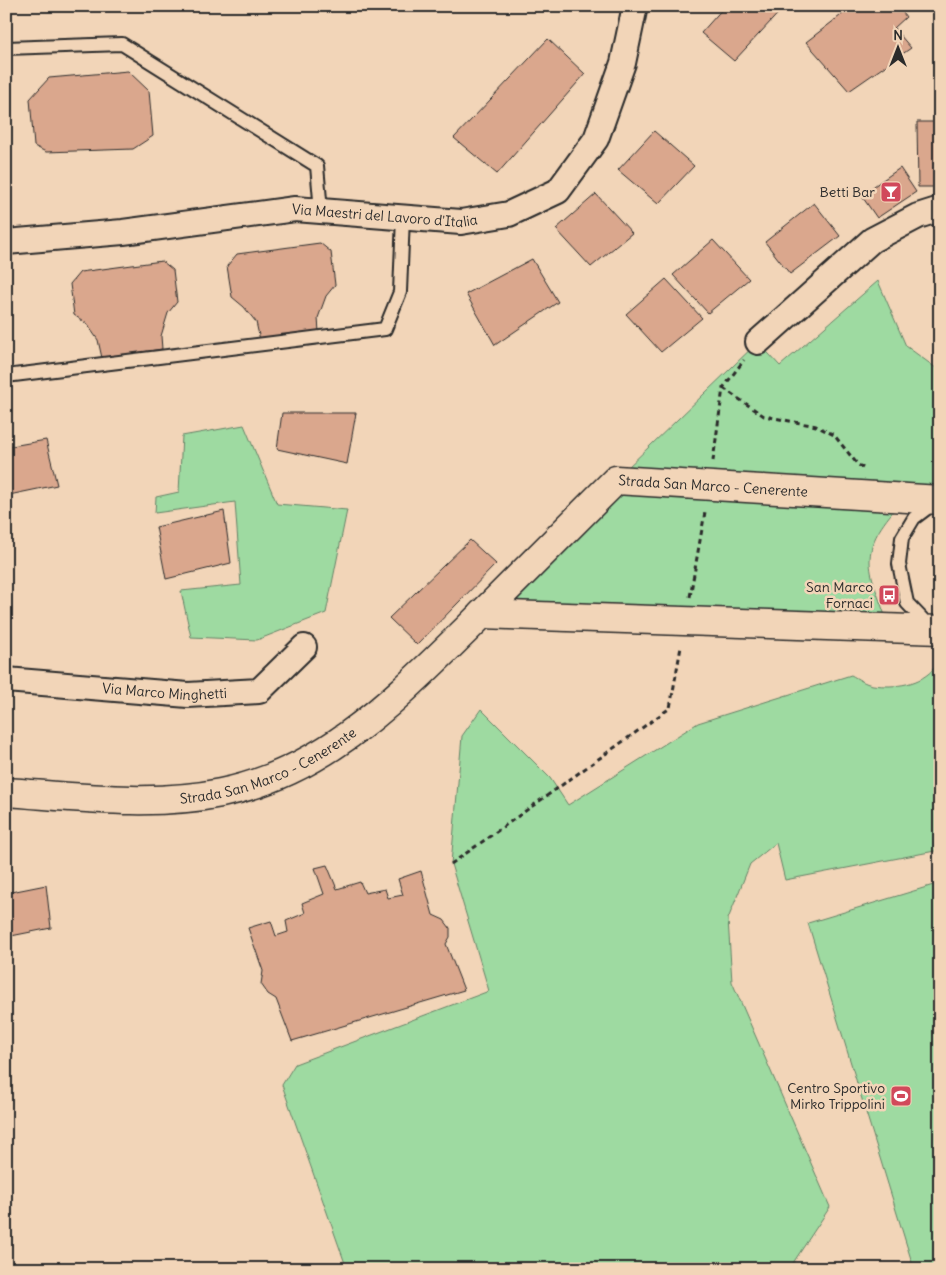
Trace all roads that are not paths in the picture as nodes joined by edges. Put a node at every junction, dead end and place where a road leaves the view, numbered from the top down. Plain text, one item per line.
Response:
1 (635, 6) edge
2 (6, 48) edge
3 (940, 209) edge
4 (321, 211) junction
5 (403, 217) junction
6 (6, 242) edge
7 (758, 342) dead end
8 (6, 376) edge
9 (939, 500) edge
10 (482, 614) junction
11 (936, 630) edge
12 (304, 647) dead end
13 (6, 680) edge
14 (6, 792) edge

1 - 5 street, Via Maestri del Lavoro d'Italia
2 - 4 lane
3 - 7 street
4 - 5 street, Via Maestri del Lavoro d'Italia
4 - 6 street, Via Maestri del Lavoro d'Italia
5 - 8 lane
9 - 10 main road, Strada San Marco - Cenerente
9 - 11 lane
10 - 11 main road
10 - 14 main road, Strada San Marco - Cenerente
12 - 13 street, Via Marco Minghetti

